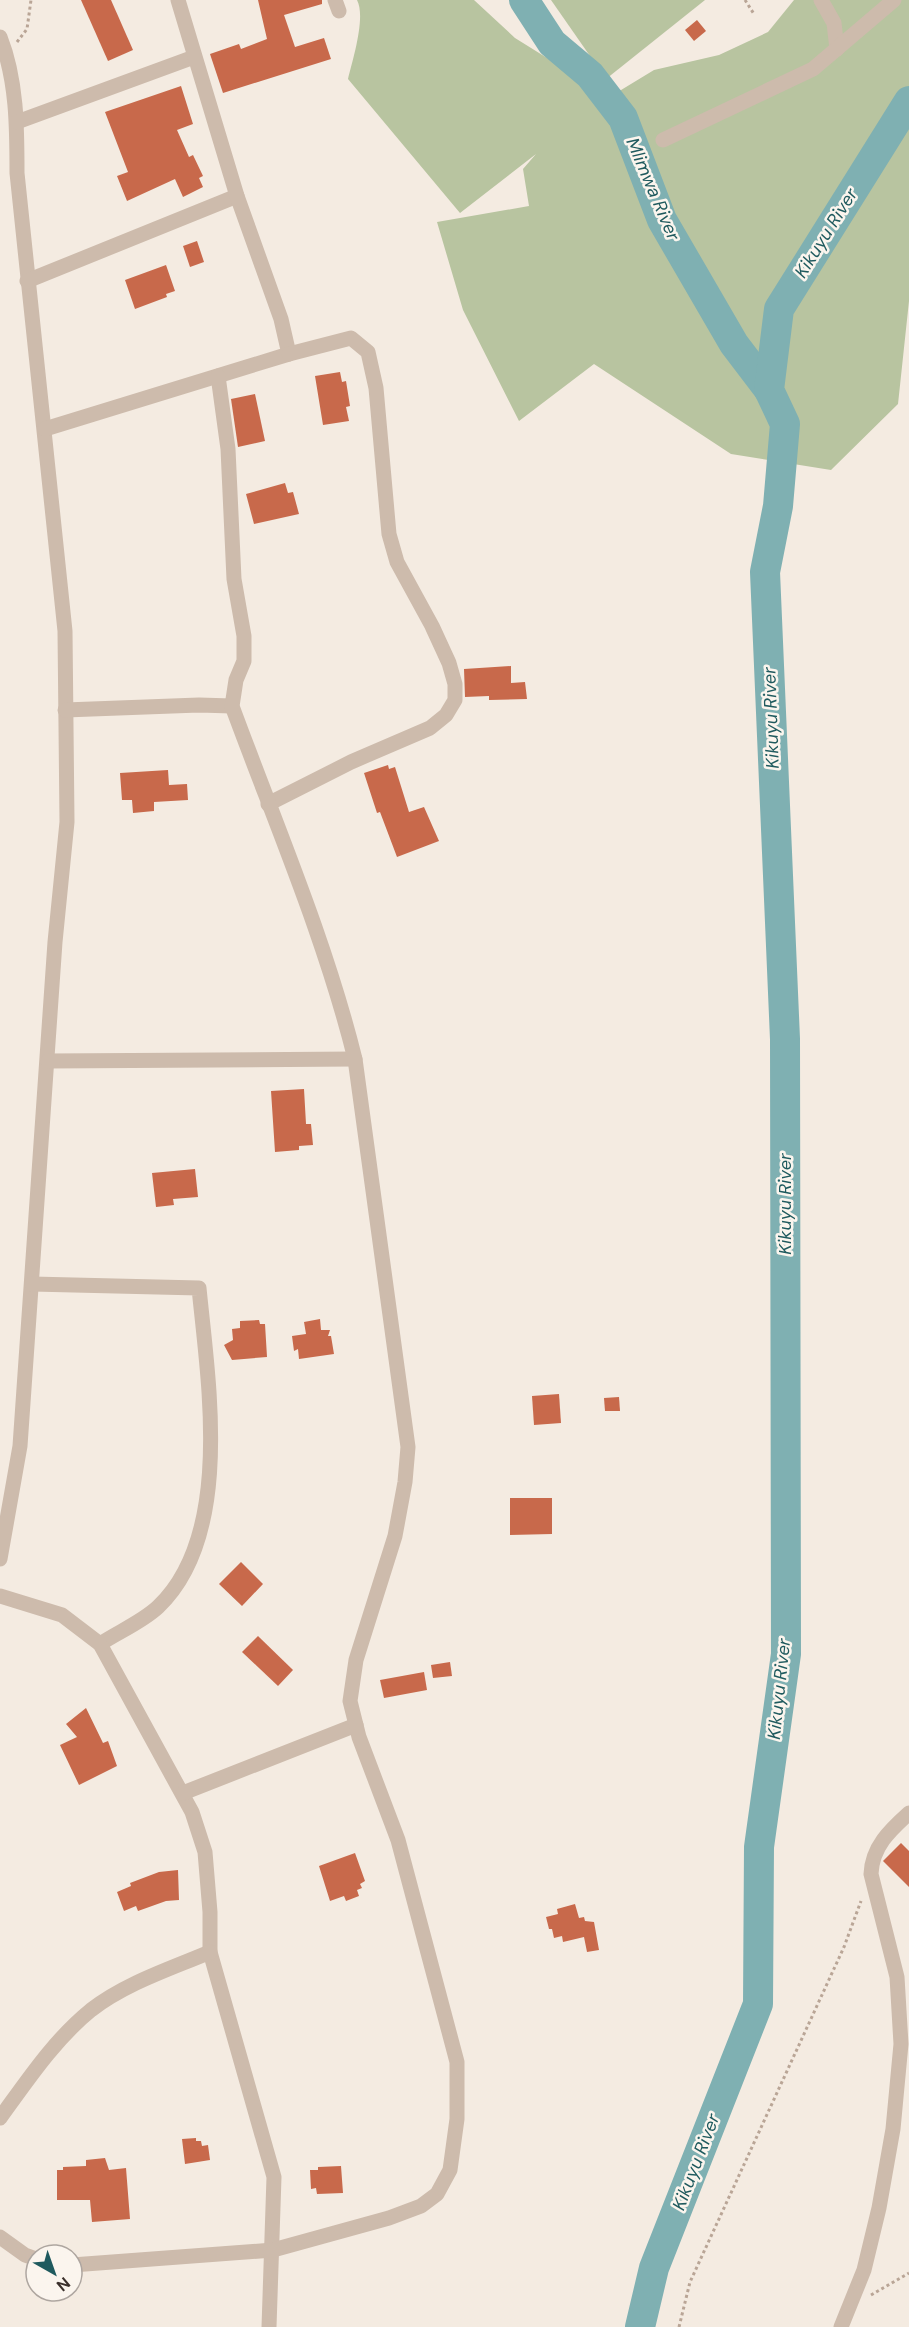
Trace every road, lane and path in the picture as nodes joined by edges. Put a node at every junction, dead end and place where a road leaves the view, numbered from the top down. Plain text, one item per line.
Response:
1 (31, 0) edge
2 (178, 0) edge
3 (745, 0) edge
4 (821, 0) edge
5 (894, 0) edge
6 (754, 14) dead end
7 (0, 37) edge
8 (837, 49) junction
9 (7, 55) junction
10 (194, 57) junction
11 (16, 122) junction
12 (663, 140) dead end
13 (237, 196) junction
14 (27, 281) junction
15 (289, 354) junction
16 (218, 376) junction
17 (45, 429) junction
18 (232, 706) junction
19 (65, 710) junction
20 (268, 804) junction
21 (355, 1059) junction
22 (48, 1061) junction
23 (32, 1284) junction
24 (0, 1559) edge
25 (0, 1596) edge
26 (100, 1644) junction
27 (356, 1725) junction
28 (183, 1793) junction
29 (909, 1813) edge
30 (872, 1874) junction
31 (210, 1952) junction
32 (0, 2118) edge
33 (0, 2237) edge
34 (273, 2250) junction
35 (24, 2253) edge
36 (84, 2264) edge
37 (909, 2272) edge
38 (851, 2307) junction
39 (269, 2327) edge
40 (679, 2327) edge
41 (842, 2327) edge

1 - 9 path
2 - 10 street
3 - 6 path
4 - 8 street
5 - 8 street
7 - 9 street
8 - 12 street
9 - 11 street
10 - 11 street
10 - 13 street
11 - 14 street
13 - 14 street
13 - 15 street
14 - 17 street
15 - 16 street
15 - 20 street
16 - 17 street
16 - 18 street
17 - 19 street
18 - 19 street
18 - 20 street
19 - 22 street
20 - 21 street
21 - 22 street
21 - 27 street
22 - 23 street
23 - 24 street
23 - 26 street
25 - 26 street
26 - 28 street
27 - 28 street
27 - 34 street
28 - 31 street
29 - 30 street
30 - 38 street
30 - 40 path
31 - 32 street
31 - 34 street
33 - 35 street
34 - 36 street
34 - 39 street
37 - 38 path
38 - 41 street

